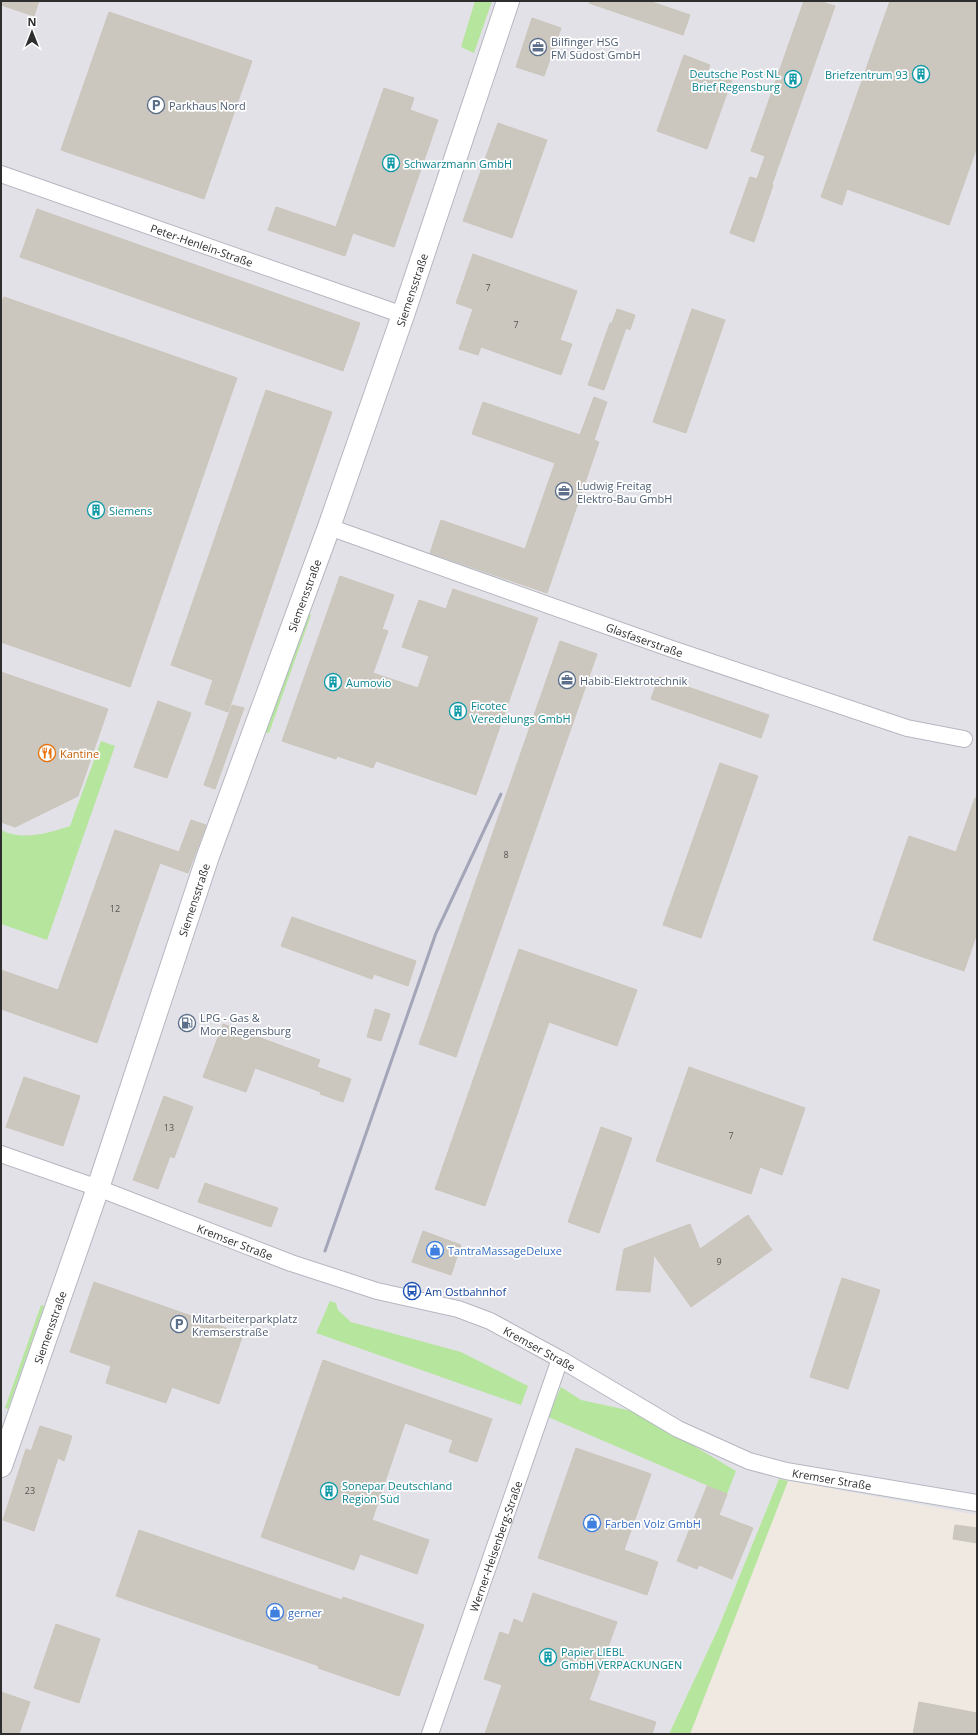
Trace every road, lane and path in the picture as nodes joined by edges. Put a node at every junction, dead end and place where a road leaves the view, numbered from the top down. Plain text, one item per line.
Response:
1 (508, 1) edge
2 (1, 174) edge
3 (403, 316) junction
4 (329, 527) junction
5 (964, 739) dead end
6 (1, 1154) edge
7 (98, 1188) junction
8 (560, 1359) junction
9 (1, 1466) edge
10 (977, 1503) edge
11 (430, 1734) edge

1 - 3 street, Siemensstraße
2 - 3 street, Peter-Henlein-Straße
3 - 4 street, Siemensstraße
4 - 5 street, Glasfaserstraße
4 - 7 street, Siemensstraße
6 - 7 street
7 - 8 street, Kremser Straße
7 - 9 street, Siemensstraße
8 - 10 street, Kremser Straße
8 - 11 street, Werner-Heisenberg-Straße

